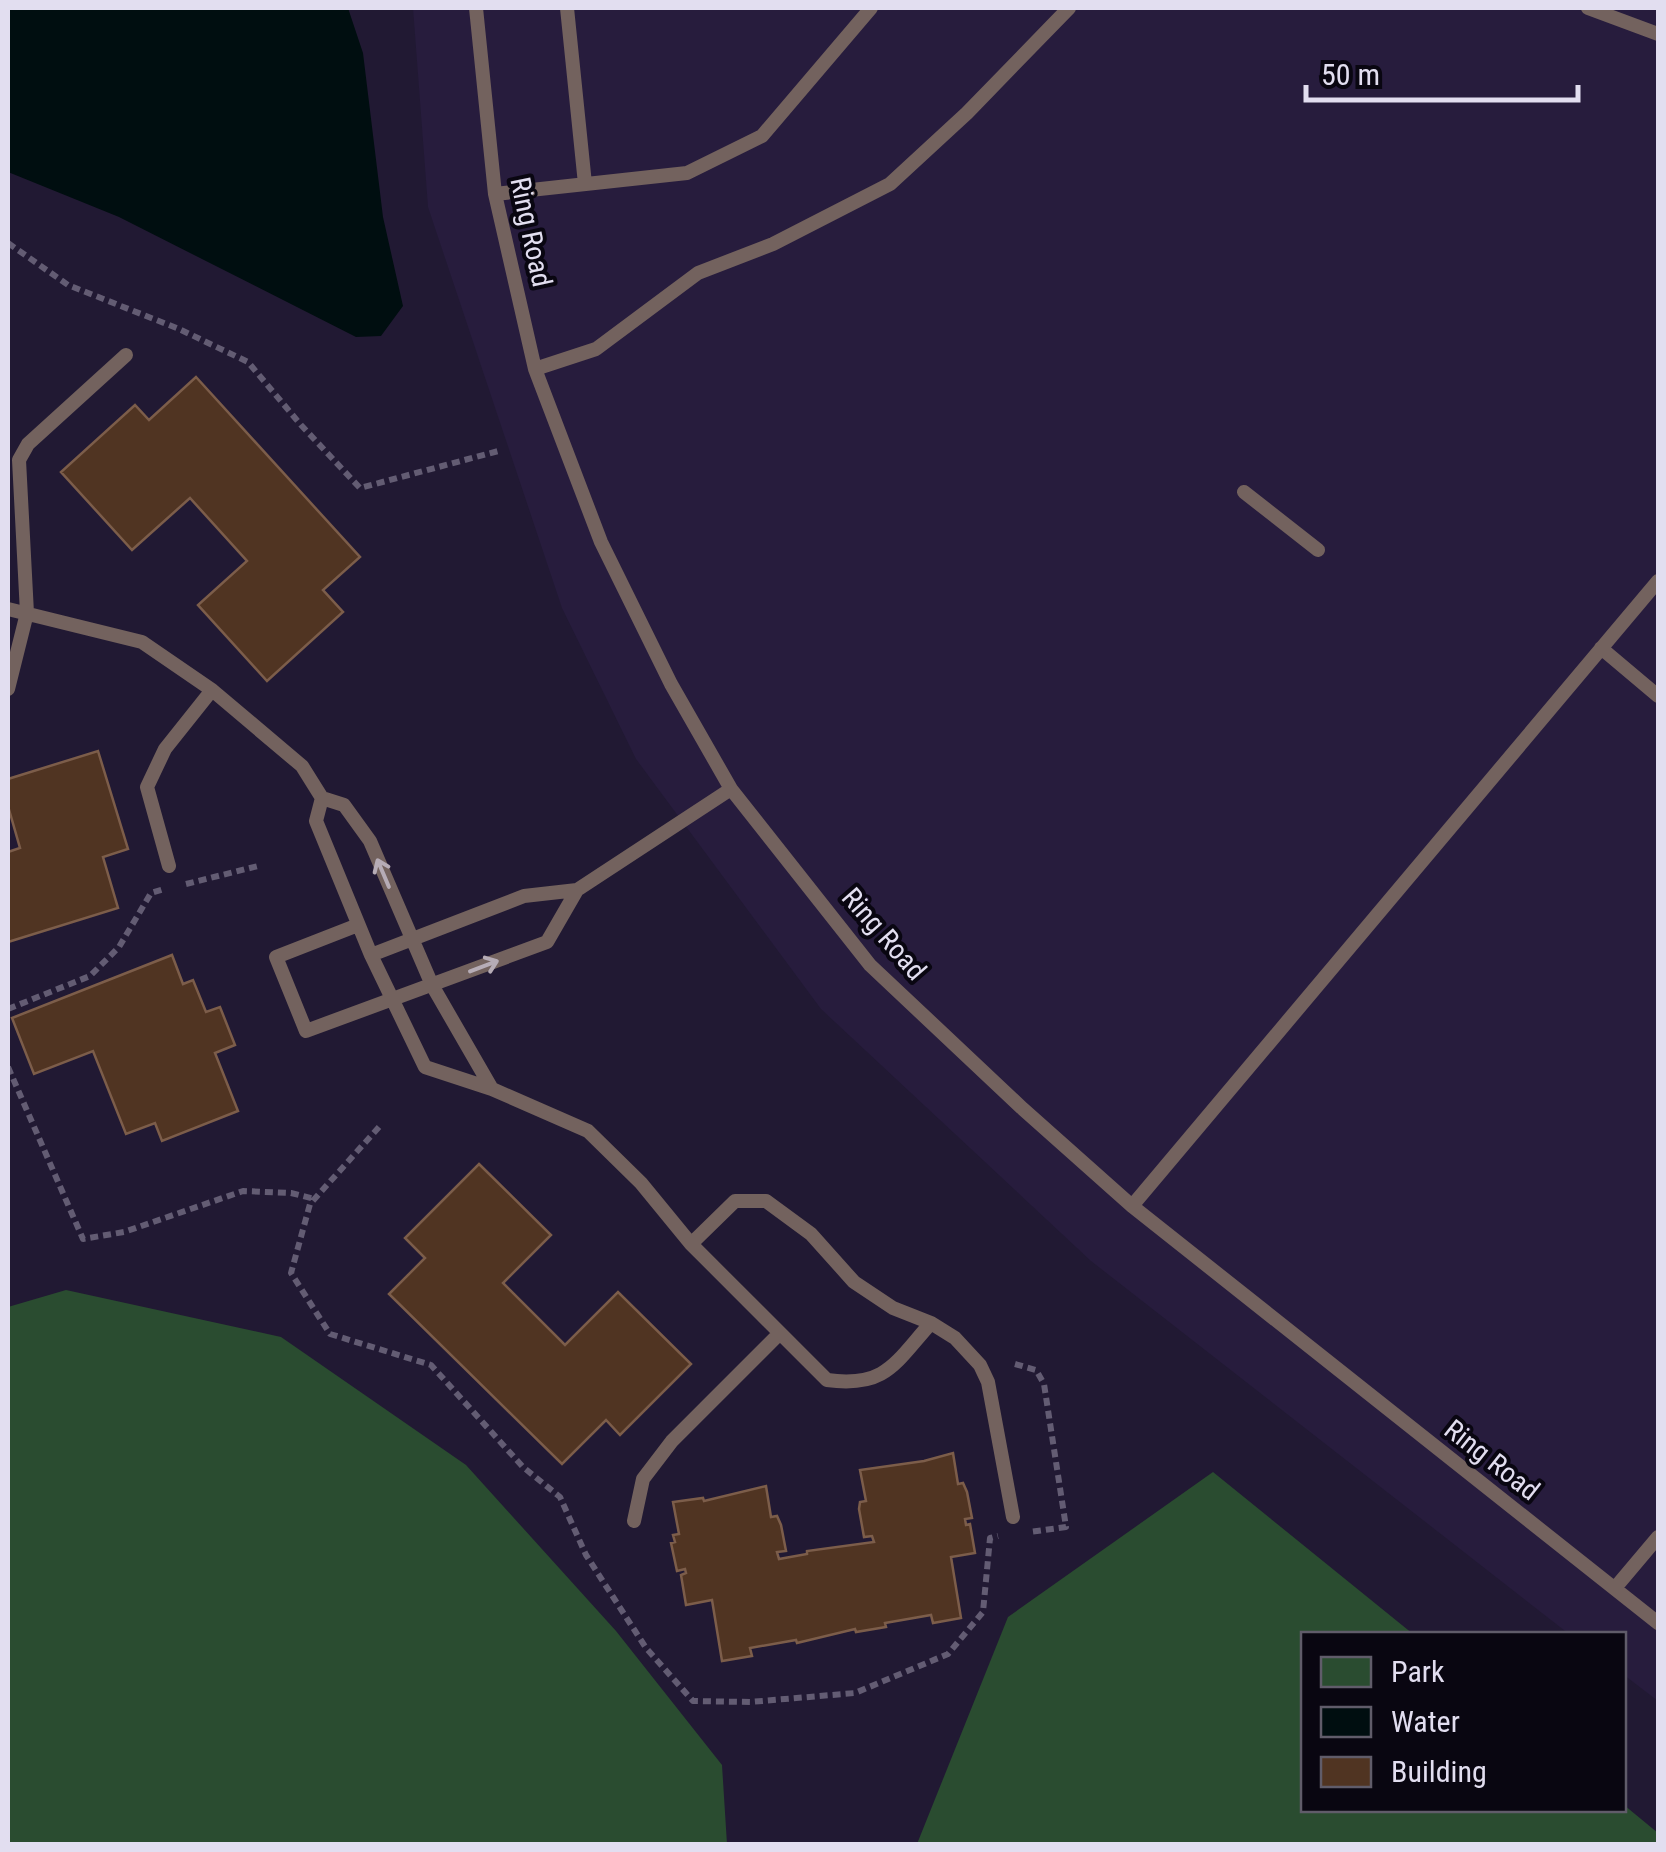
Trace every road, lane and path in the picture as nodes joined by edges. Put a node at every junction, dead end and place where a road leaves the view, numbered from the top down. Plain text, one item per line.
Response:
1 (476, 8) edge
2 (567, 8) edge
3 (871, 8) edge
4 (1070, 8) edge
5 (1588, 8) edge
6 (1658, 34) edge
7 (585, 184) junction
8 (495, 194) junction
9 (8, 243) edge
10 (126, 355) dead end
11 (536, 370) junction
12 (502, 450) dead end
13 (1244, 492) dead end
14 (1318, 550) dead end
15 (1658, 581) edge
16 (8, 610) edge
17 (27, 613) junction
18 (1601, 648) junction
19 (8, 689) edge
20 (212, 690) junction
21 (1658, 696) edge
22 (731, 789) junction
23 (322, 798) junction
24 (169, 866) dead end
25 (258, 866) dead end
26 (577, 890) junction
27 (358, 925) junction
28 (411, 939) junction
29 (371, 955) junction
30 (432, 985) junction
31 (393, 1000) junction
32 (8, 1008) edge
33 (8, 1067) edge
34 (492, 1089) junction
35 (380, 1127) dead end
36 (315, 1199) junction
37 (1132, 1206) junction
38 (690, 1244) junction
39 (931, 1324) junction
40 (780, 1333) junction
41 (1015, 1364) dead end
42 (1012, 1517) dead end
43 (634, 1521) dead end
44 (1028, 1532) dead end
45 (1010, 1535) dead end
46 (1658, 1536) edge
47 (1614, 1588) junction
48 (1658, 1623) edge

1 - 8 lane, Ring Road
2 - 7 lane
3 - 7 lane
4 - 11 lane
5 - 6 lane
7 - 8 lane
8 - 11 lane, Ring Road
9 - 12 path
10 - 17 lane
11 - 22 lane, Ring Road
13 - 14 lane
15 - 18 lane
16 - 17 lane
17 - 19 lane
17 - 20 lane
18 - 21 lane
18 - 37 lane
20 - 23 lane
20 - 24 lane
22 - 26 lane
22 - 37 lane, Ring Road
23 - 27 lane
28 -> 23 lane
25 - 32 path
26 - 28 lane
30 -> 26 lane
27 - 29 lane
27 - 31 lane
28 - 29 lane
28 - 30 lane
29 - 31 lane
30 - 31 lane
30 - 34 lane
31 - 34 lane
33 - 36 path
34 - 38 lane
35 - 36 path
36 - 45 path
37 - 47 lane, Ring Road
38 - 39 lane
38 - 40 lane
39 - 40 lane
39 - 42 lane
40 - 43 lane
41 - 44 path
46 - 47 lane
47 - 48 lane, Ring Road

